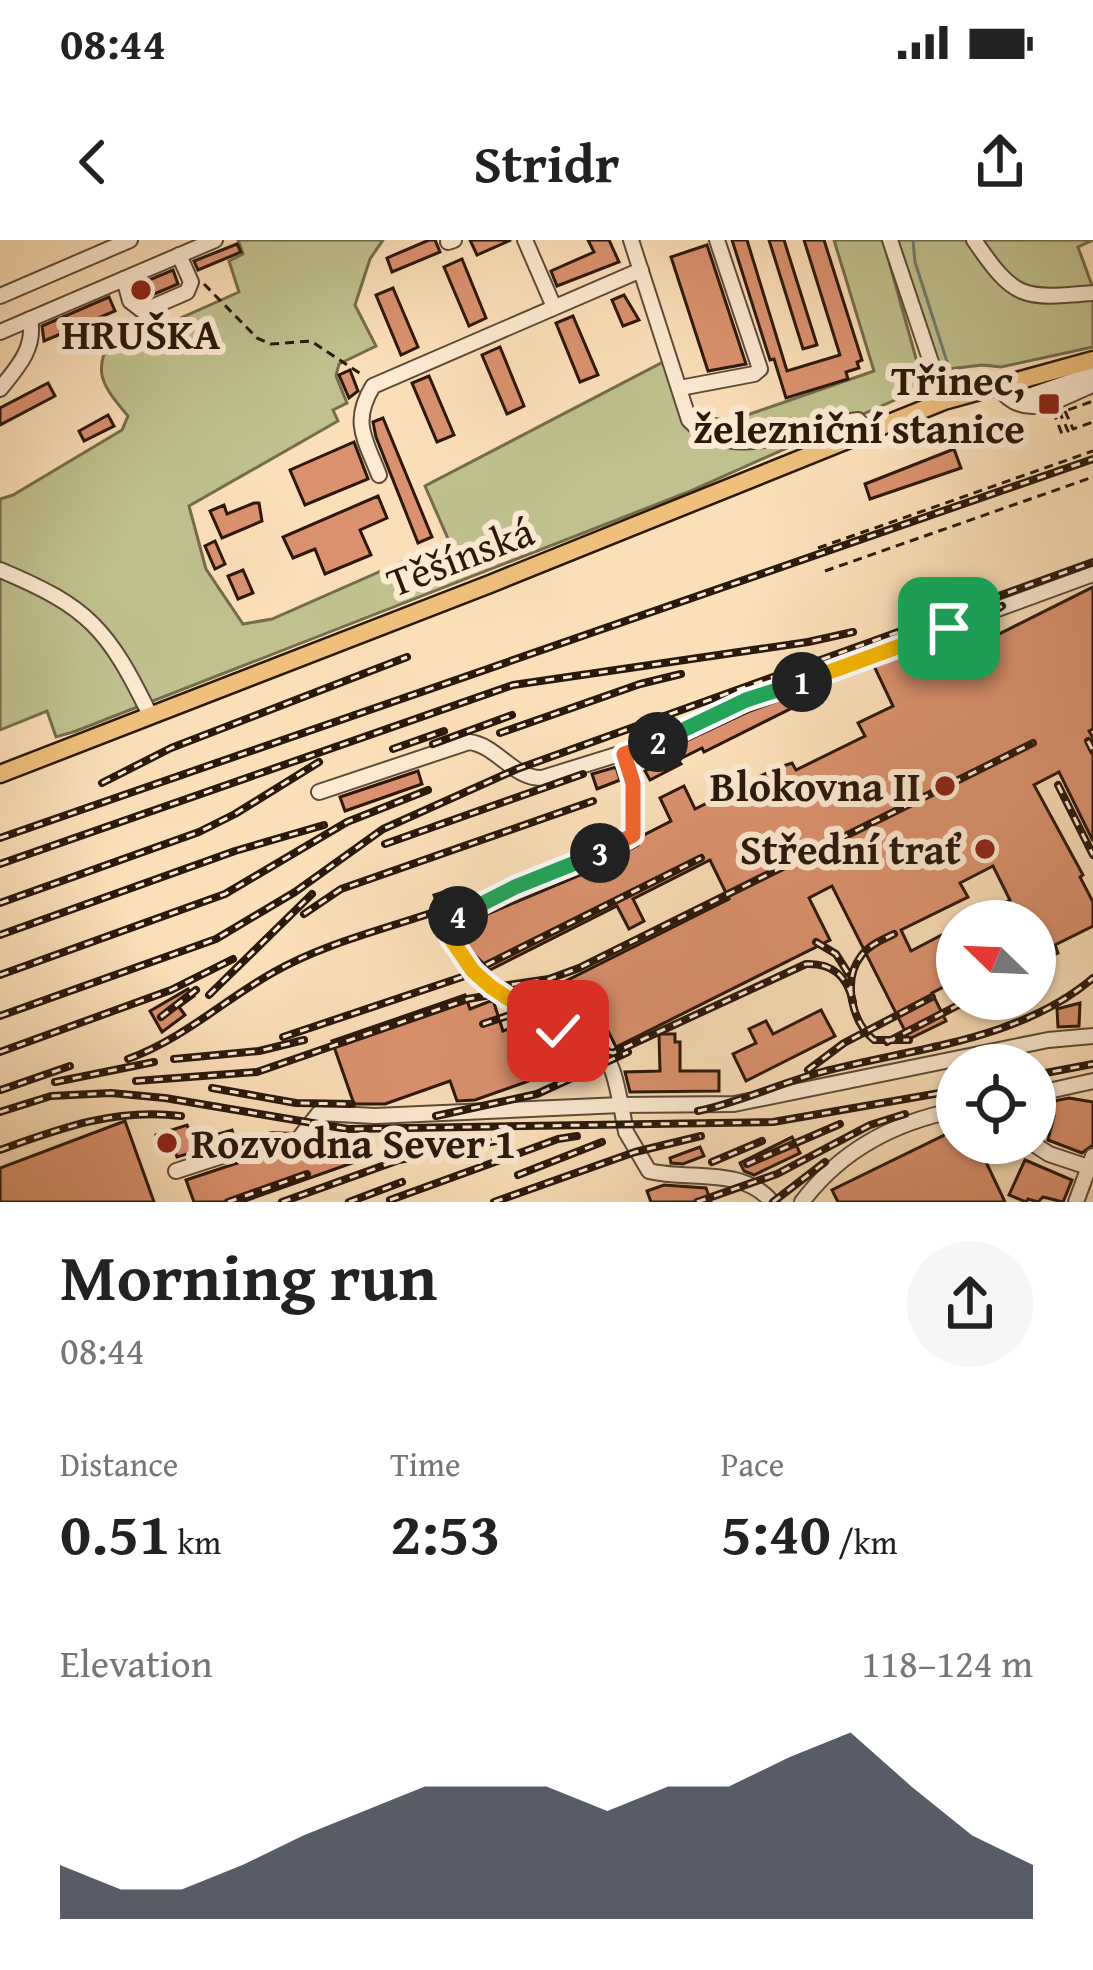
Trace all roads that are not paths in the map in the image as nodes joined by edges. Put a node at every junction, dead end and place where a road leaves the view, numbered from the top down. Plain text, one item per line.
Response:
1 (130, 240) edge
2 (215, 240) edge
3 (525, 240) edge
4 (631, 240) edge
5 (717, 240) edge
6 (890, 240) edge
7 (974, 240) edge
8 (185, 249) edge
9 (641, 270) junction
10 (124, 279) junction
11 (1093, 293) edge
12 (0, 296) edge
13 (554, 307) junction
14 (30, 319) junction
15 (0, 332) edge
16 (1093, 360) edge
17 (1092, 372) edge
18 (996, 385) junction
19 (680, 388) junction
20 (0, 389) edge
21 (944, 400) junction
22 (866, 430) junction
23 (379, 475) dead end
24 (0, 570) edge
25 (1093, 574) edge
26 (150, 715) junction
27 (624, 754) junction
28 (0, 774) edge
29 (319, 792) dead end
30 (1093, 1036) edge
31 (1093, 1081) edge
32 (1056, 1089) edge
33 (621, 1105) junction
34 (936, 1116) edge
35 (1056, 1155) edge
36 (1091, 1162) edge
37 (176, 1171) dead end
38 (772, 1202) edge
39 (802, 1202) edge
40 (1076, 1202) edge

1 - 12 street
2 - 8 street
3 - 13 street
4 - 9 street
5 - 19 street
6 - 21 street
7 - 11 street
8 - 10 street
8 - 10 street
9 - 13 street
9 - 19 street
10 - 14 street
13 - 23 street
14 - 15 street
14 - 20 street
16 - 18 main road, Těšínská
17 - 18 street
18 - 21 main road, Těšínská
19 - 22 street
21 - 22 main road, Těšínská
22 - 26 main road, Těšínská
24 - 26 street
25 - 27 street
26 - 28 main road, Těšínská
27 - 29 street
27 - 33 street
30 - 33 street
31 - 32 street
33 - 37 street
33 - 38 street
34 - 39 street
35 - 36 street
36 - 40 street

